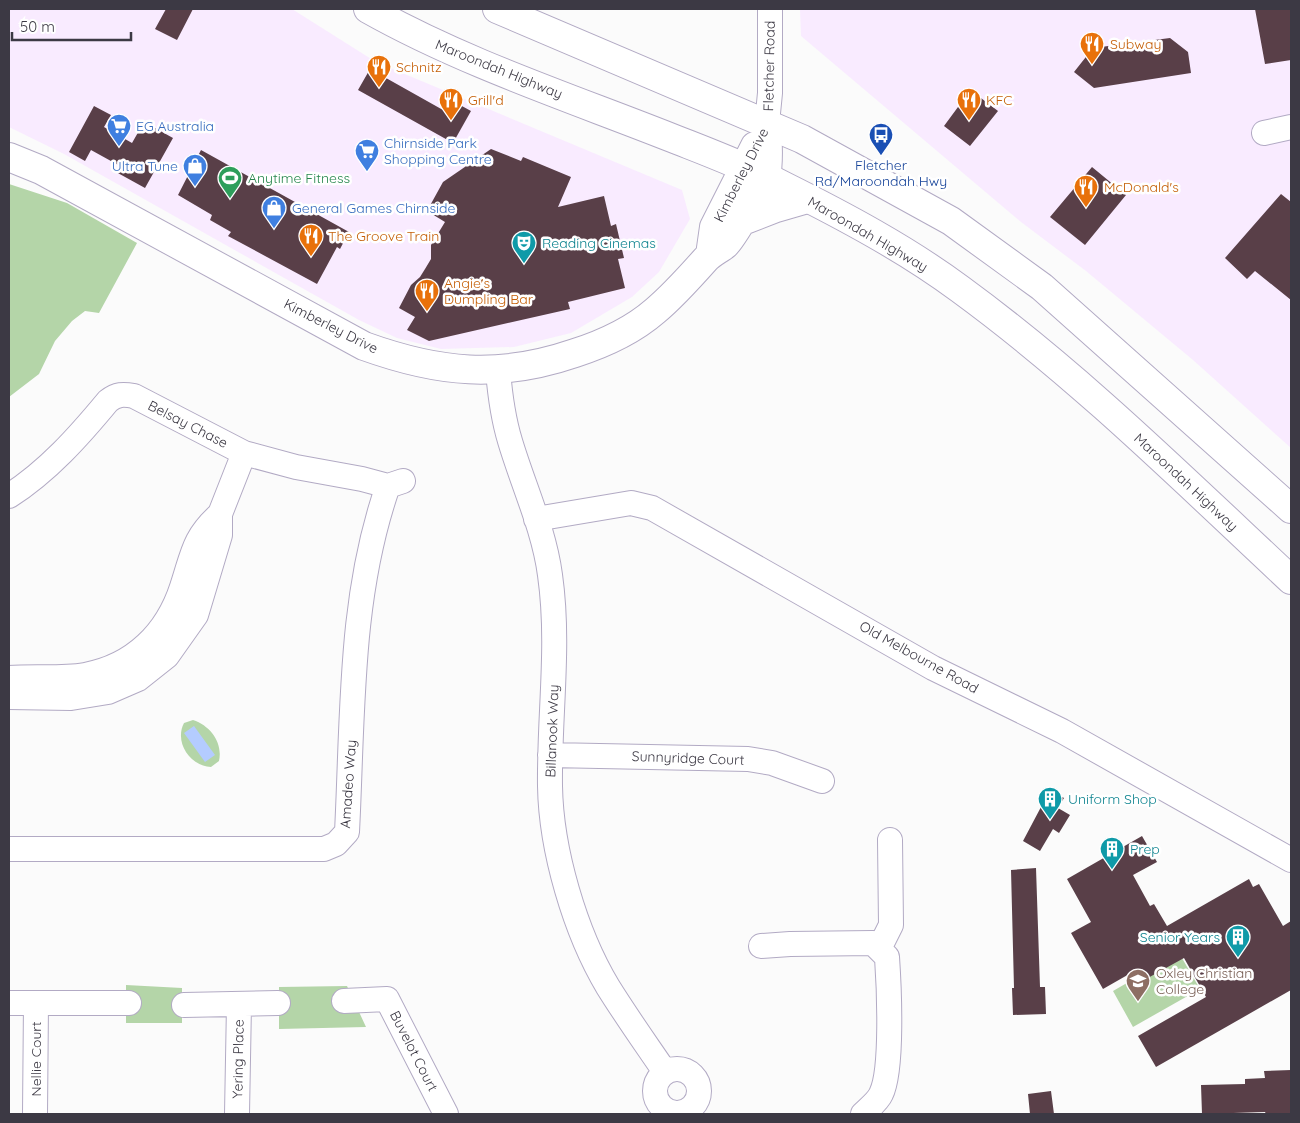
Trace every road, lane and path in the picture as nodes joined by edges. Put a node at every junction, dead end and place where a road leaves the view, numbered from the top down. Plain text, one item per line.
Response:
1 (368, 9) edge
2 (497, 9) edge
3 (770, 9) edge
4 (767, 123) junction
5 (1291, 127) edge
6 (1264, 133) dead end
7 (9, 157) edge
8 (755, 172) junction
9 (807, 199) junction
10 (740, 222) junction
11 (710, 255) junction
12 (498, 371) junction
13 (244, 453) junction
14 (395, 484) joint
15 (9, 496) edge
16 (1291, 509) edge
17 (220, 514) junction
18 (536, 519) junction
19 (1291, 580) edge
20 (9, 678) edge
21 (9, 697) edge
22 (550, 755) junction
23 (822, 781) dead end
24 (890, 840) dead end
25 (9, 849) edge
26 (1291, 860) edge
27 (761, 946) dead end
28 (879, 949) junction
29 (344, 1001) dead end
30 (9, 1003) edge
31 (36, 1003) junction
32 (129, 1003) dead end
33 (278, 1003) dead end
34 (239, 1004) junction
35 (184, 1005) dead end
36 (665, 1072) junction
37 (652, 1109) edge
38 (701, 1109) edge
39 (35, 1114) edge
40 (237, 1114) edge
41 (446, 1114) edge
42 (863, 1114) edge

1 - 8 main road, Maroondah Highway
2 - 4 main road
3 - 4 street, Fletcher Road
4 - 8 main road, Kimberley Drive
4 - 16 main road
5 - 6 street
7 - 12 main road, Kimberley Drive
8 - 9 main road, Maroondah Highway
8 - 10 main road, Kimberley Drive
8 - 11 main road, Kimberley Drive
9 - 10 main road
9 - 19 main road, Maroondah Highway
10 - 11 main road, Kimberley Drive
11 - 12 main road, Kimberley Drive
12 - 18 street, Billanook Way
13 - 14 street, Belsay Chase
13 - 15 street, Belsay Chase
13 - 17 street
14 - 25 street, Amadeo Way
17 - 20 street
17 - 21 street
18 - 22 street, Billanook Way
18 - 26 street, Old Melbourne Road
22 - 23 street, Sunnyridge Court
22 - 36 street, Billanook Way
24 - 28 street
27 - 28 street
28 - 42 street
29 - 41 street, Buvelot Court
30 - 31 street, Nellie Court
31 - 32 street, Nellie Court
31 - 39 street, Nellie Court
33 - 34 street, Yering Place
34 - 35 street, Yering Place
34 - 40 street, Yering Place
36 - 37 street
36 - 38 street
37 - 38 street

